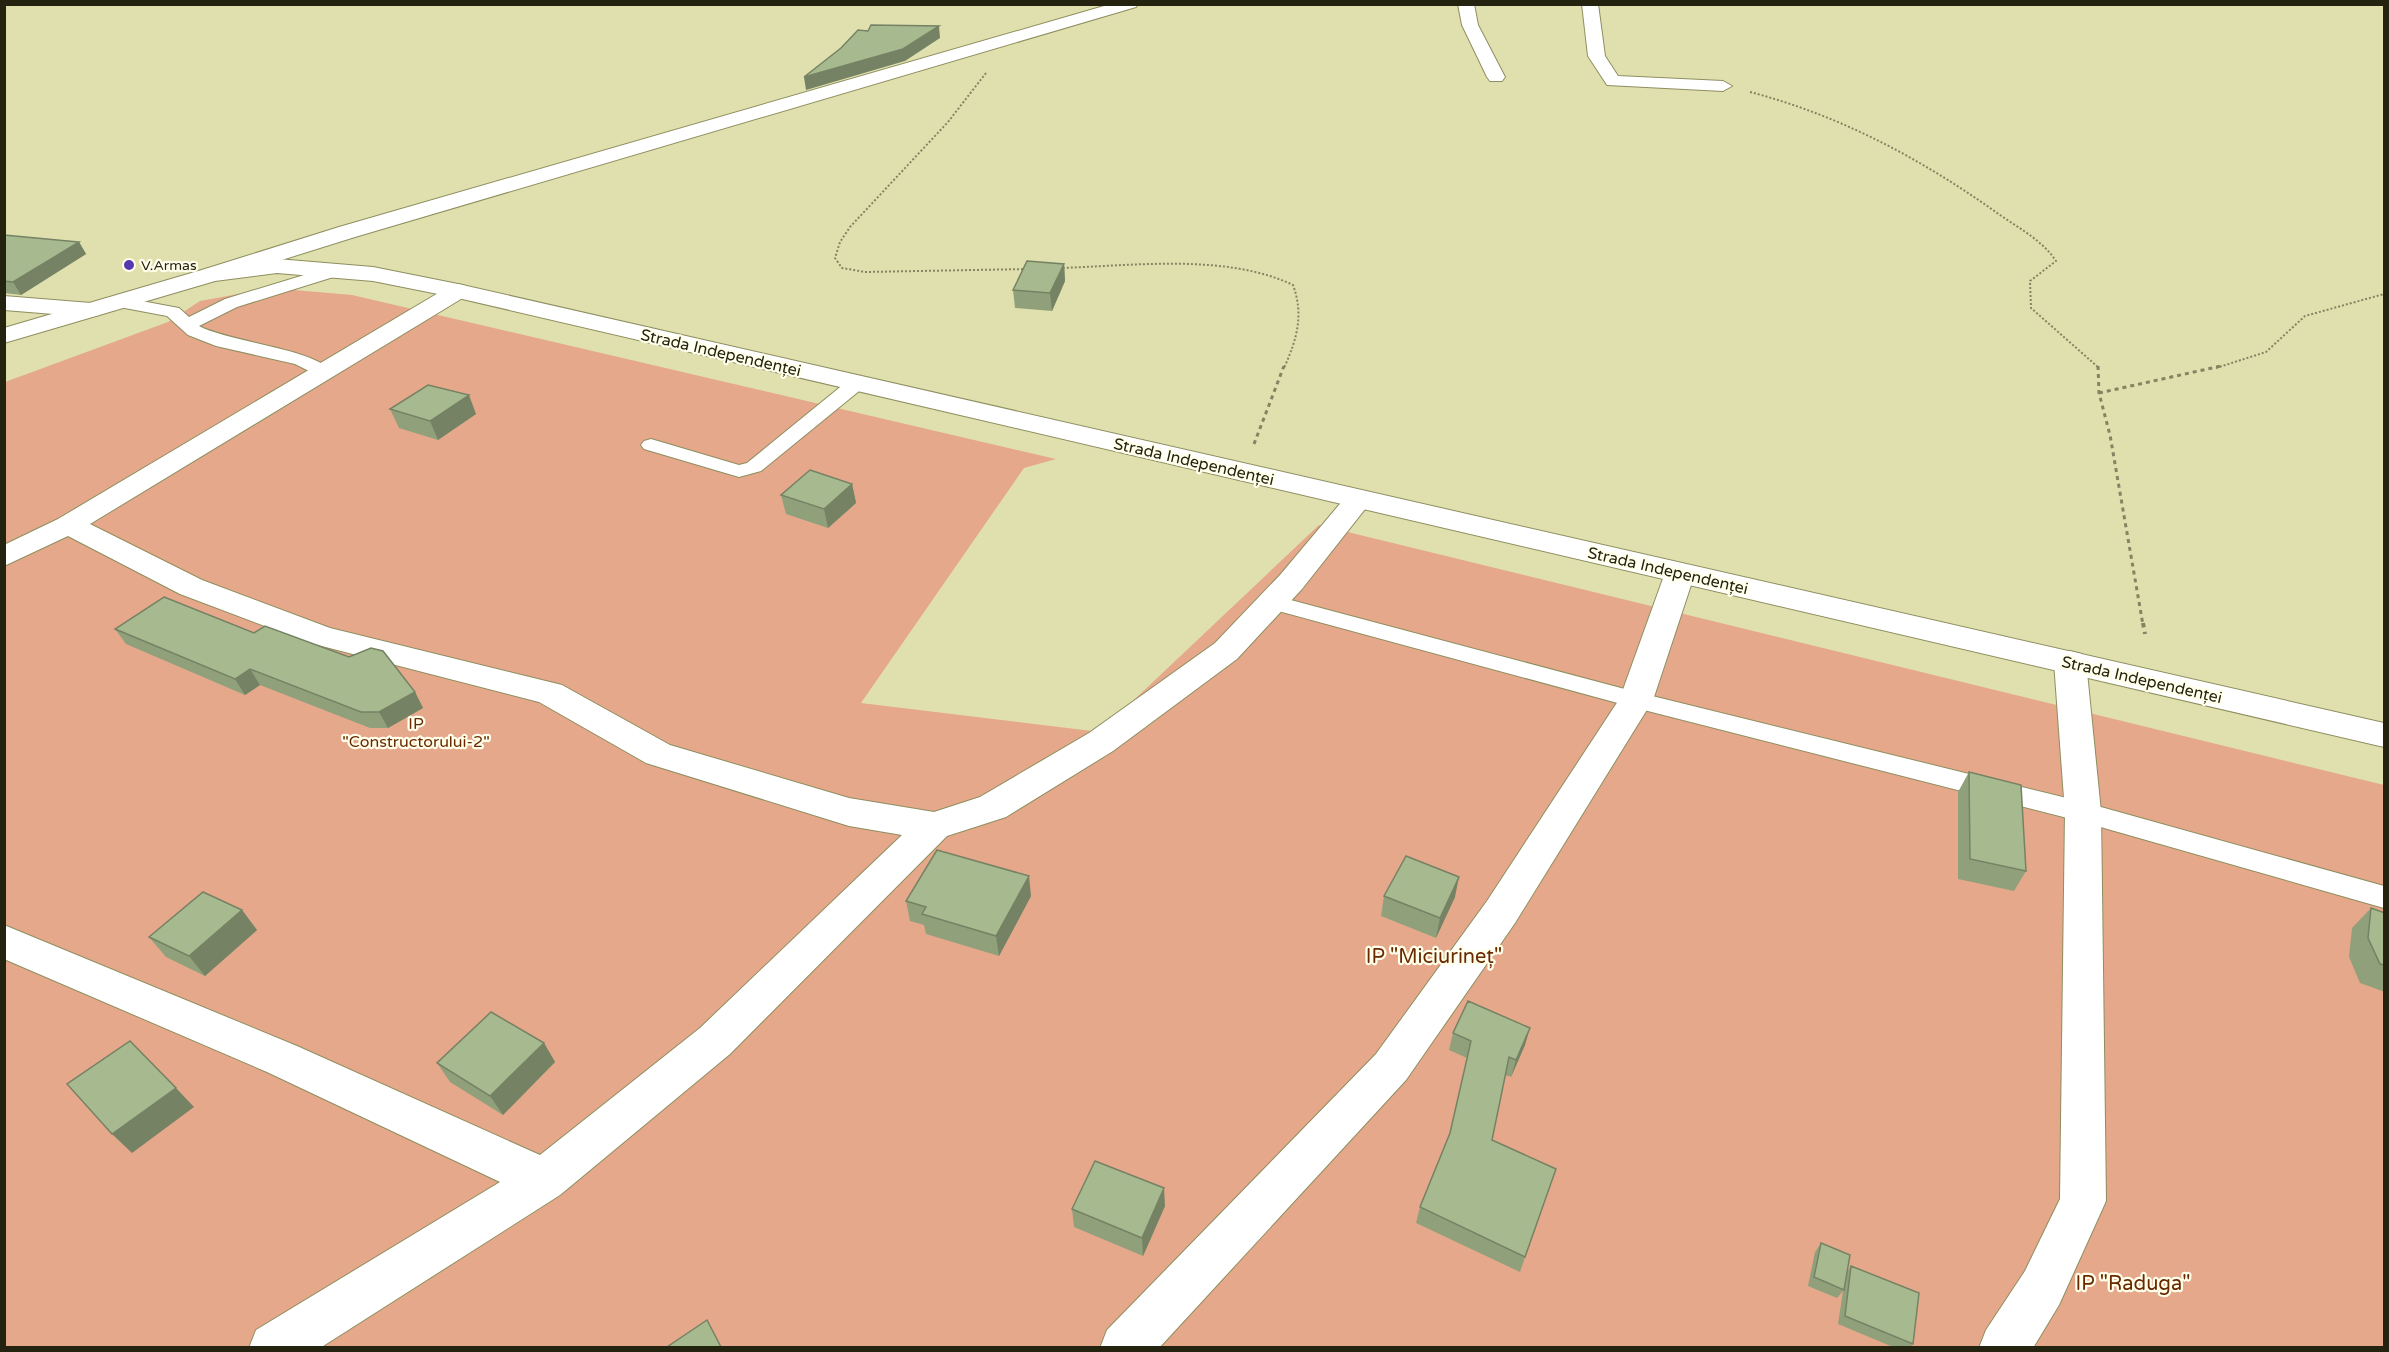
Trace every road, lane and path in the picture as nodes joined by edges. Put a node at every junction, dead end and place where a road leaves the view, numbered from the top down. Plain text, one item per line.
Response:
1 (1130, 4) edge
2 (1466, 4) edge
3 (1590, 4) edge
4 (980, 49) junction
5 (1496, 77) dead end
6 (1723, 86) joint
7 (1032, 268) edge
8 (1054, 268) edge
9 (337, 270) junction
10 (213, 274) junction
11 (458, 291) junction
12 (2385, 294) edge
13 (120, 302) junction
14 (4, 303) edge
15 (91, 310) junction
16 (188, 326) junction
17 (4, 336) edge
18 (323, 372) junction
19 (858, 383) junction
20 (2099, 393) junction
21 (651, 445) dead end
22 (1236, 471) junction
23 (1359, 499) junction
24 (68, 525) junction
25 (4, 557) edge
26 (1680, 573) junction
27 (1272, 602) junction
28 (2145, 634) dead end
29 (2070, 662) junction
30 (1636, 700) junction
31 (2385, 735) edge
32 (2084, 812) junction
33 (934, 826) junction
34 (2385, 897) edge
35 (4, 941) edge
36 (544, 1179) junction
37 (273, 1347) edge
38 (1125, 1347) edge
39 (2004, 1347) edge

1 - 4 street
2 - 5 street
3 - 6 street
4 - 7 path
4 - 10 street
6 - 20 path
8 - 22 path
9 - 10 street, Strada Independenței
9 - 11 street, Strada Independenței
9 - 16 lane
10 - 13 street, Strada Independenței
11 - 18 street
11 - 19 street, Strada Independenței
12 - 20 path
13 - 15 street, Strada Independenței
13 - 16 lane
14 - 15 street
15 - 17 street, Strada Independenței
16 - 18 lane
18 - 24 street
19 - 21 lane
19 - 22 street, Strada Independenței
20 - 28 path
22 - 23 street, Strada Independenței
23 - 26 street, Strada Independenței
23 - 27 street
24 - 25 street
24 - 33 street
26 - 29 street, Strada Independenței
26 - 30 street
27 - 30 lane
27 - 33 street
29 - 31 street, Strada Independenței
29 - 32 street
30 - 32 lane
30 - 38 street
32 - 34 lane
32 - 39 street
33 - 36 street
35 - 36 street
36 - 37 street

